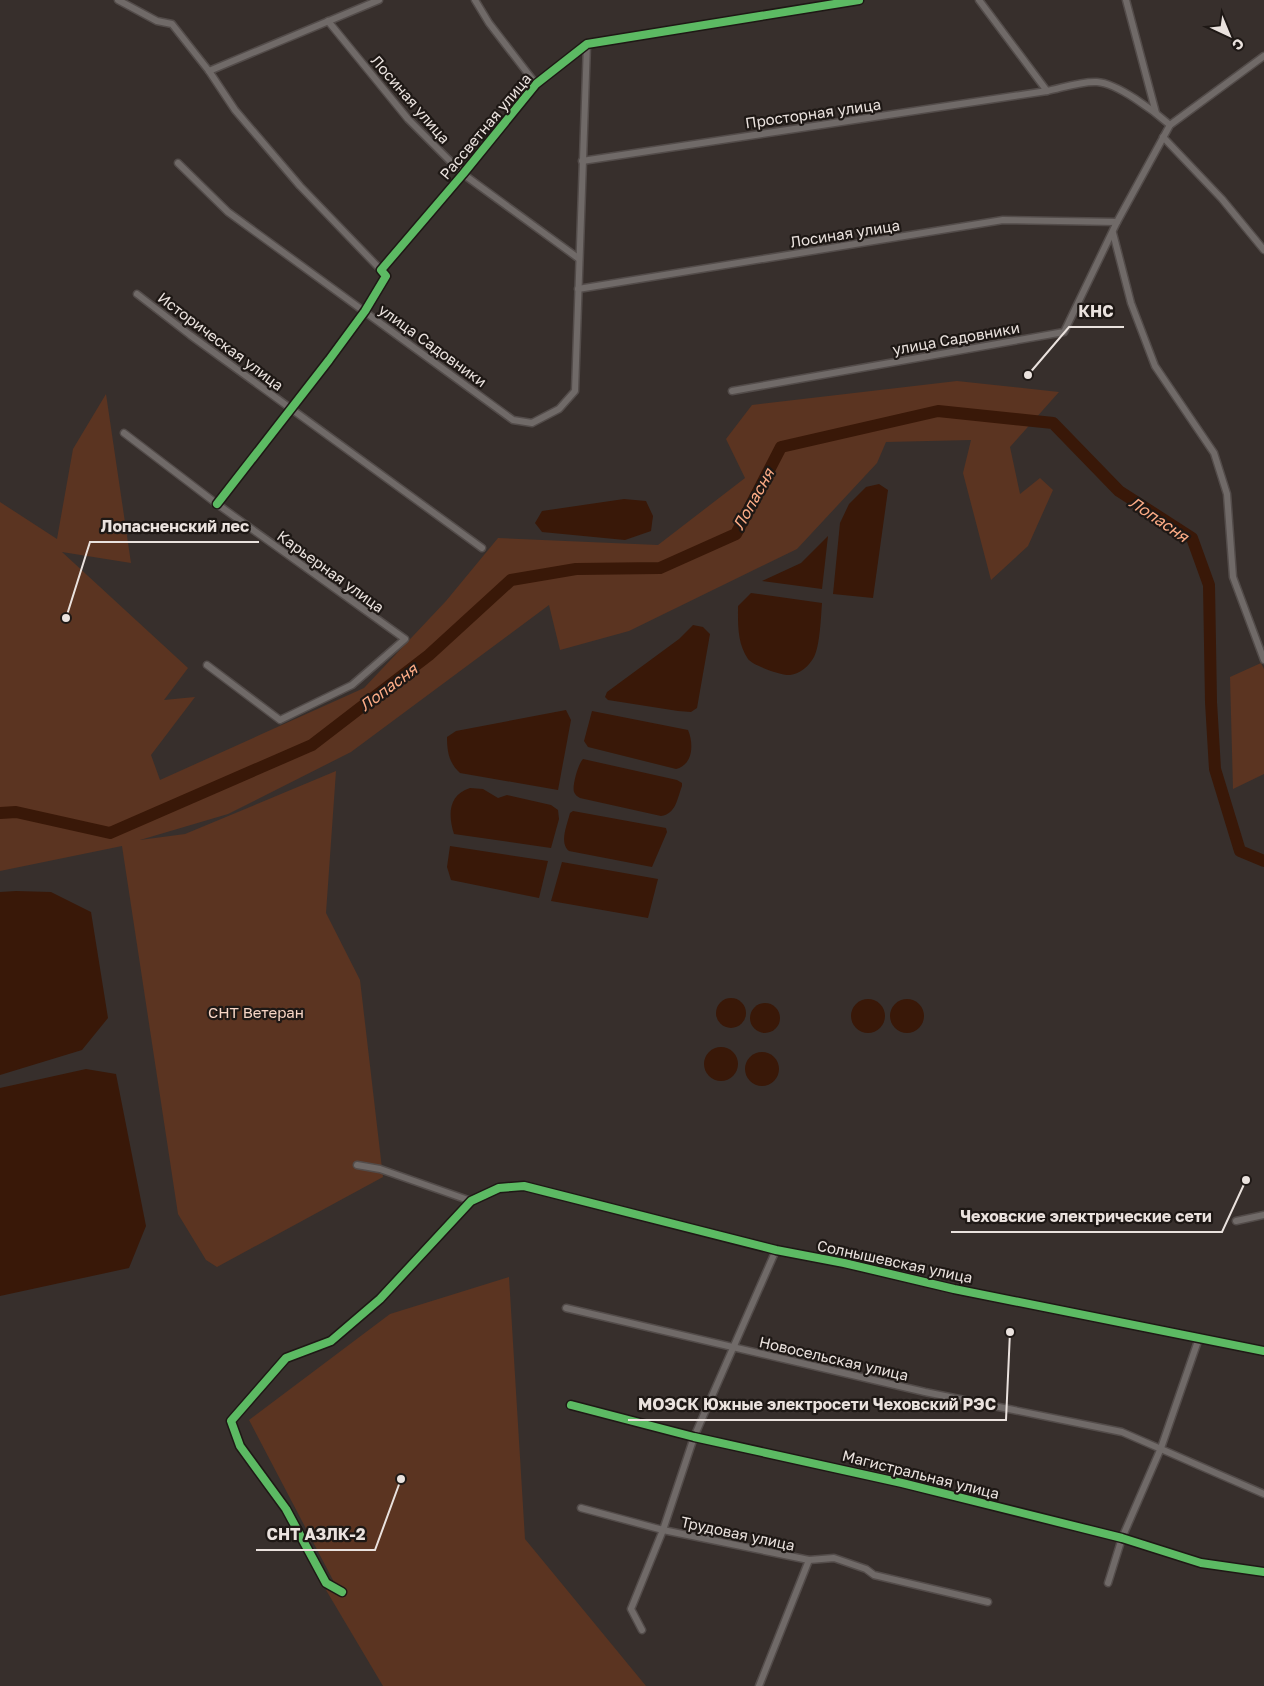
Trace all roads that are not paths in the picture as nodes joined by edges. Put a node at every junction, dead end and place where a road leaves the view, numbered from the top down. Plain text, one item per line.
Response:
1 (118, 0) edge
2 (379, 0) edge
3 (475, 0) edge
4 (859, 0) edge
5 (979, 0) edge
6 (1126, 0) edge
7 (328, 21) junction
8 (587, 44) junction
9 (1264, 56) edge
10 (209, 71) junction
11 (536, 84) junction
12 (1047, 91) junction
13 (1156, 113) junction
14 (1170, 125) junction
15 (1164, 137) junction
16 (582, 161) junction
17 (178, 163) dead end
18 (463, 174) junction
19 (1117, 222) junction
20 (1113, 233) junction
21 (1264, 250) edge
22 (578, 258) junction
23 (381, 270) junction
24 (578, 288) junction
25 (137, 294) dead end
26 (365, 311) junction
27 (732, 391) dead end
28 (290, 408) junction
29 (124, 432) dead end
30 (216, 504) junction
31 (482, 548) dead end
32 (1264, 660) edge
33 (207, 665) dead end
34 (357, 1165) dead end
35 (524, 1186) joint
36 (471, 1201) junction
37 (1264, 1215) edge
38 (1236, 1221) dead end
39 (776, 1250) junction
40 (566, 1308) dead end
41 (1199, 1338) junction
42 (735, 1347) junction
43 (1264, 1351) edge
44 (571, 1405) dead end
45 (694, 1437) junction
46 (1161, 1448) junction
47 (1264, 1494) edge
48 (581, 1508) dead end
49 (663, 1530) junction
50 (1122, 1538) junction
51 (809, 1560) junction
52 (1264, 1572) edge
53 (1108, 1583) dead end
54 (342, 1592) dead end
55 (988, 1602) dead end
56 (642, 1630) dead end
57 (759, 1686) edge

1 - 10 street
2 - 7 street
3 - 11 street
4 - 8 street, Рассветная улица
5 - 12 street
6 - 13 street
7 - 10 street
7 - 18 street, Лосиная улица
8 - 11 street, Рассветная улица
8 - 16 street, улица Садовники
9 - 14 street
10 - 23 street
11 - 18 street, Рассветная улица
12 - 13 street, Просторная улица
12 - 16 street, Просторная улица
13 - 14 street, Просторная улица
14 - 15 street, улица Садовники
15 - 19 street, улица Садовники
15 - 21 street
16 - 22 street, улица Садовники
17 - 26 street, улица Садовники
18 - 22 street, Лосиная улица
18 - 23 street, Рассветная улица
19 - 20 street, улица Садовники
19 - 24 street, Лосиная улица
20 - 27 street, улица Садовники
20 - 32 street
22 - 24 street, улица Садовники
23 - 26 street
24 - 26 street, улица Садовники
25 - 28 street, Историческая улица
26 - 28 street
28 - 30 street
28 - 31 street, Историческая улица
29 - 30 street, Карьерная улица
30 - 33 street, Карьерная улица
34 - 36 street
35 - 36 street
35 - 39 street, Солнышевская улица
36 - 54 street
37 - 38 street
39 - 41 street, Солнышевская улица
39 - 42 street
40 - 42 street, Новосельская улица
41 - 43 street, Солнышевская улица
41 - 46 street
42 - 45 street
42 - 46 street, Новосельская улица
44 - 45 street, Магистральная улица
45 - 49 street
45 - 50 street, Магистральная улица
46 - 47 street, Новосельская улица
46 - 50 street
48 - 49 street, Трудовая улица
49 - 51 street, Трудовая улица
49 - 56 street, Трудовая улица
50 - 52 street, Магистральная улица
50 - 53 street
51 - 55 street, Трудовая улица
51 - 57 street, Трудовая улица

